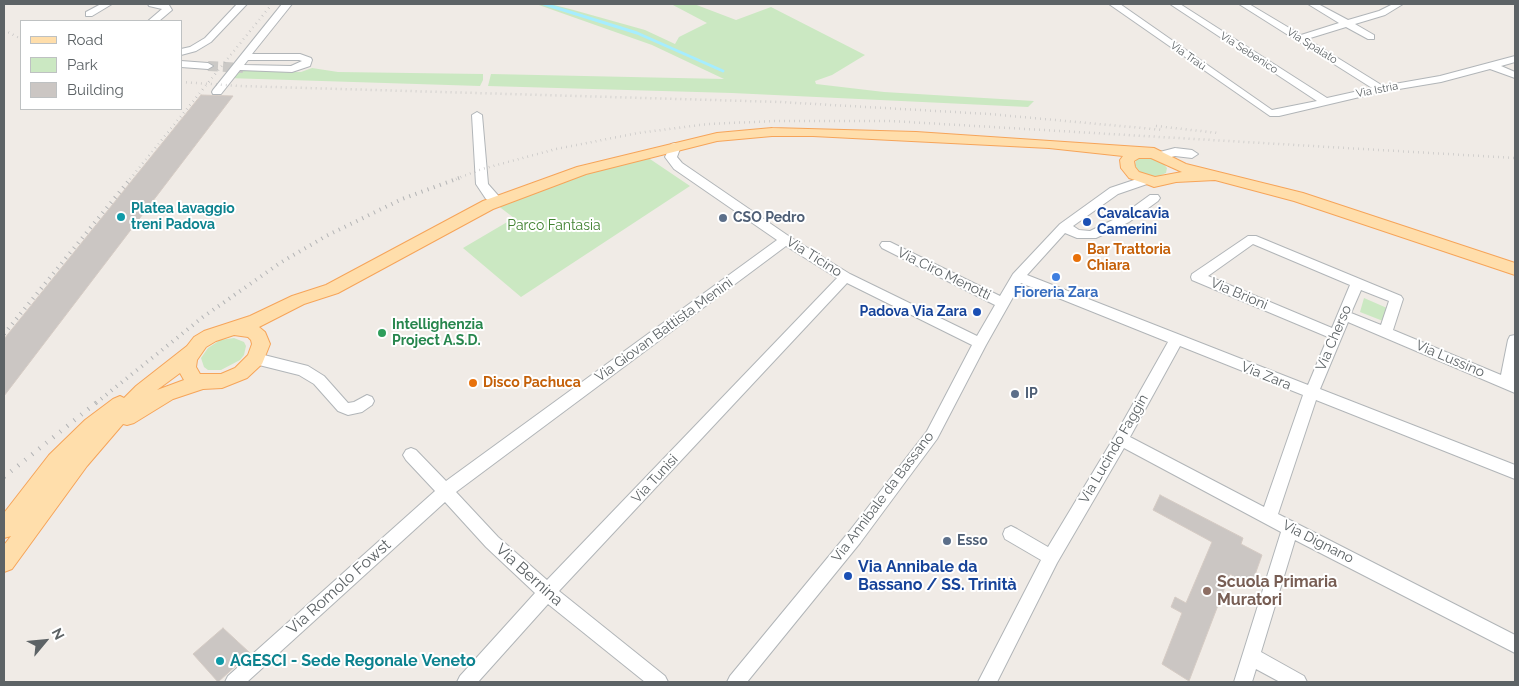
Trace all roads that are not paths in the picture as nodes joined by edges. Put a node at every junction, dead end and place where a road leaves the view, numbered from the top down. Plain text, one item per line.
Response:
1 (107, 4) edge
2 (152, 4) edge
3 (242, 4) edge
4 (287, 4) edge
5 (1114, 4) edge
6 (1174, 4) edge
7 (1243, 4) edge
8 (1312, 4) edge
9 (1398, 4) edge
10 (89, 14) dead end
11 (154, 20) edge
12 (1346, 23) junction
13 (1371, 37) dead end
14 (1299, 39) junction
15 (182, 52) edge
16 (245, 57) junction
17 (1515, 59) edge
18 (182, 64) edge
19 (208, 66) tunnel mouth
20 (1494, 66) junction
21 (243, 68) tunnel mouth
22 (1515, 75) edge
23 (1381, 89) junction
24 (217, 92) dead end
25 (1324, 101) junction
26 (1262, 109) joint
27 (476, 115) dead end
28 (674, 146) junction
29 (1090, 148) junction
30 (1136, 153) junction
31 (1192, 154) dead end
32 (1168, 165) junction
33 (1128, 168) junction
34 (1146, 180) junction
35 (1114, 191) junction
36 (1154, 198) dead end
37 (497, 201) junction
38 (1064, 227) junction
39 (786, 240) junction
40 (886, 245) dead end
41 (1515, 269) edge
42 (846, 277) junction
43 (1018, 277) junction
44 (1357, 283) junction
45 (1002, 303) junction
46 (284, 308) junction
47 (1344, 315) junction
48 (233, 328) junction
49 (1384, 332) junction
50 (1336, 334) junction
51 (1176, 340) junction
52 (1515, 340) edge
53 (980, 343) junction
54 (193, 350) junction
55 (259, 352) junction
56 (203, 382) junction
57 (1511, 385) edge
58 (142, 391) junction
59 (1311, 394) junction
60 (367, 401) dead end
61 (109, 428) junction
62 (1121, 439) junction
63 (410, 455) dead end
64 (1515, 472) edge
65 (445, 492) junction
66 (1269, 517) junction
67 (4, 529) edge
68 (1290, 529) junction
69 (1010, 534) dead end
70 (1051, 557) junction
71 (4, 562) edge
72 (547, 592) junction
73 (1515, 644) edge
74 (1250, 656) junction
75 (234, 682) edge
76 (466, 682) edge
77 (659, 682) edge
78 (736, 682) edge
79 (987, 682) edge
80 (1245, 682) edge
81 (1298, 682) edge

1 - 10 street
2 - 11 street
3 - 15 street
4 - 16 street
5 - 26 street, Via Traù
6 - 25 street, Via Sebenico
7 - 14 street, Via Spalato
8 - 12 street
9 - 12 street
12 - 13 street
12 - 14 street
14 - 23 street, Via Spalato
16 - 21 street
16 - 24 street
17 - 20 street, Via Istria
18 - 19 street
20 - 22 street
20 - 23 street, Via Istria
23 - 25 street, Via Istria
25 - 26 street, Via Istria
27 - 37 street
28 - 29 main road
28 - 37 main road
28 - 39 street, Via Ticino
29 - 30 main road
29 - 33 main road
30 - 32 main road, Via Annibale da Bassano
30 - 33 main road, Via Annibale da Bassano
31 - 32 street, Via Annibale da Bassano
32 - 34 main road, Via Annibale da Bassano
32 - 41 main road, Via Annibale da Bassano
33 - 34 main road
33 - 35 street, Via Annibale da Bassano
34 - 35 street, Via Annibale da Bassano
35 - 38 street, Via Annibale da Bassano
36 - 38 street
37 - 46 main road
38 - 43 street, Via Annibale da Bassano
39 - 42 street, Via Ticino
39 - 65 street, Via Giovan Battista Menini
40 - 45 street, Via Ciro Menotti
42 - 53 street, Via Ticino
42 - 72 street, Via Tunisi
43 - 45 street, Via Annibale da Bassano
43 - 51 street, Via Zara
44 - 47 street, Via Cherso
44 - 49 street
44 - 50 street, Via Brioni
45 - 53 street, Via Annibale da Bassano
46 - 48 main road
46 - 55 main road
47 - 49 street, Via Lussino
47 - 50 street, Via Cherso
48 - 54 main road
48 - 55 main road
49 - 57 street, Via Lussino
50 - 59 street, Via Cherso
51 - 59 street, Via Zara
51 - 62 street, Via Lucindo Faggin
52 - 57 street
53 - 78 street, Via Annibale da Bassano
54 - 56 main road
54 - 58 main road
55 - 56 main road
55 - 60 street
56 - 61 main road
58 - 61 main road
58 - 67 main road
59 - 64 street, Via Zara
59 - 66 street, Via Cherso
61 - 71 main road
62 - 66 street, Via Dignano
62 - 70 street, Via Lucindo Faggin
63 - 65 street, Via Bernina
65 - 72 street, Via Bernina
65 - 75 street, Via Romolo Fowst
66 - 68 street, Via Dignano
68 - 73 street, Via Dignano
68 - 74 street
69 - 70 street
70 - 79 street, Via Lucindo Faggin
72 - 76 street, Via Tunisi
72 - 77 street, Via Bernina
74 - 80 street
74 - 81 street

